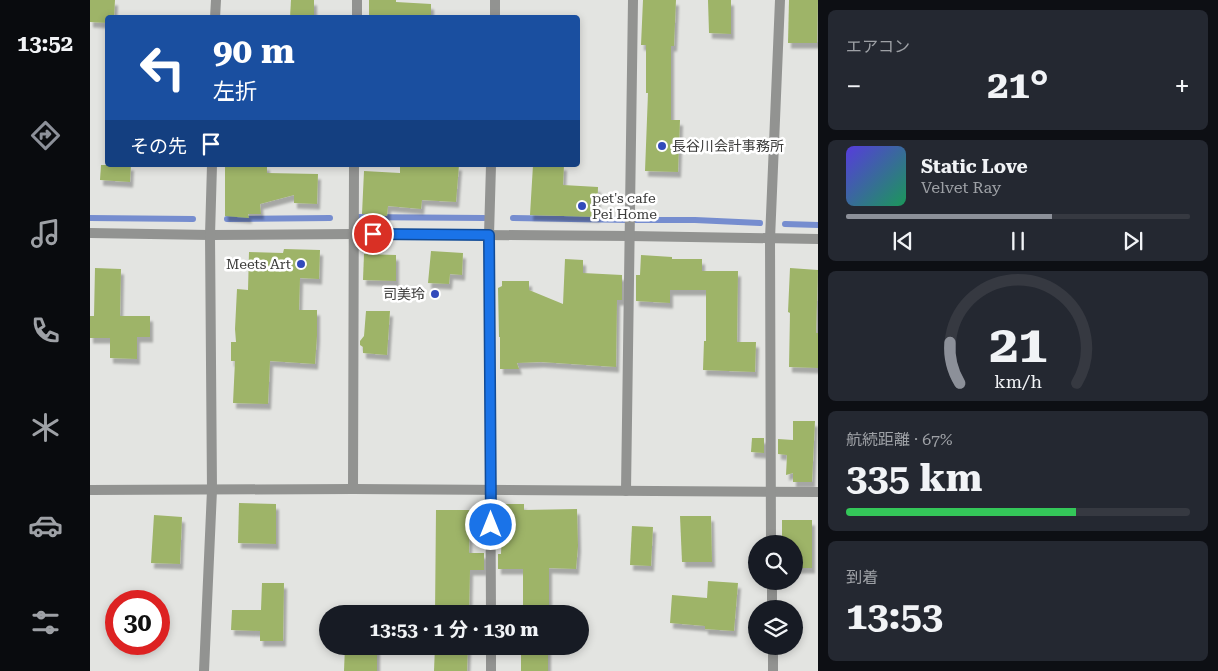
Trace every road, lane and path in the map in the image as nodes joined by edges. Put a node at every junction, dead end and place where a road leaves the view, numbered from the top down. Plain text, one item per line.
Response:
1 (216, 0) edge
2 (357, 0) edge
3 (495, 0) edge
4 (633, 0) edge
5 (780, 0) edge
6 (215, 15) edge
7 (356, 15) edge
8 (495, 15) edge
9 (212, 167) edge
10 (354, 167) edge
11 (491, 167) edge
12 (90, 232) edge
13 (354, 234) junction
14 (210, 235) junction
15 (489, 235) junction
16 (630, 236) junction
17 (770, 239) junction
18 (818, 239) edge
19 (353, 489) junction
20 (90, 490) edge
21 (212, 490) junction
22 (491, 490) junction
23 (626, 491) junction
24 (770, 491) junction
25 (818, 492) edge
26 (771, 535) edge
27 (491, 605) edge
28 (491, 655) edge
29 (773, 655) edge
30 (204, 671) edge
31 (491, 671) edge
32 (773, 671) edge

1 - 6 street
2 - 7 street
3 - 8 street
4 - 16 street
5 - 17 street
9 - 14 street
10 - 13 street
11 - 15 street
12 - 14 street
13 - 14 street
13 - 15 street
13 - 19 street
14 - 21 street
15 - 16 street
15 - 22 street
16 - 17 street
16 - 23 street
17 - 18 street
17 - 24 street
19 - 21 street
19 - 22 street
20 - 21 street
21 - 30 street
22 - 23 street
22 - 27 street
23 - 24 street
24 - 25 street
24 - 26 street
28 - 31 street
29 - 32 street

